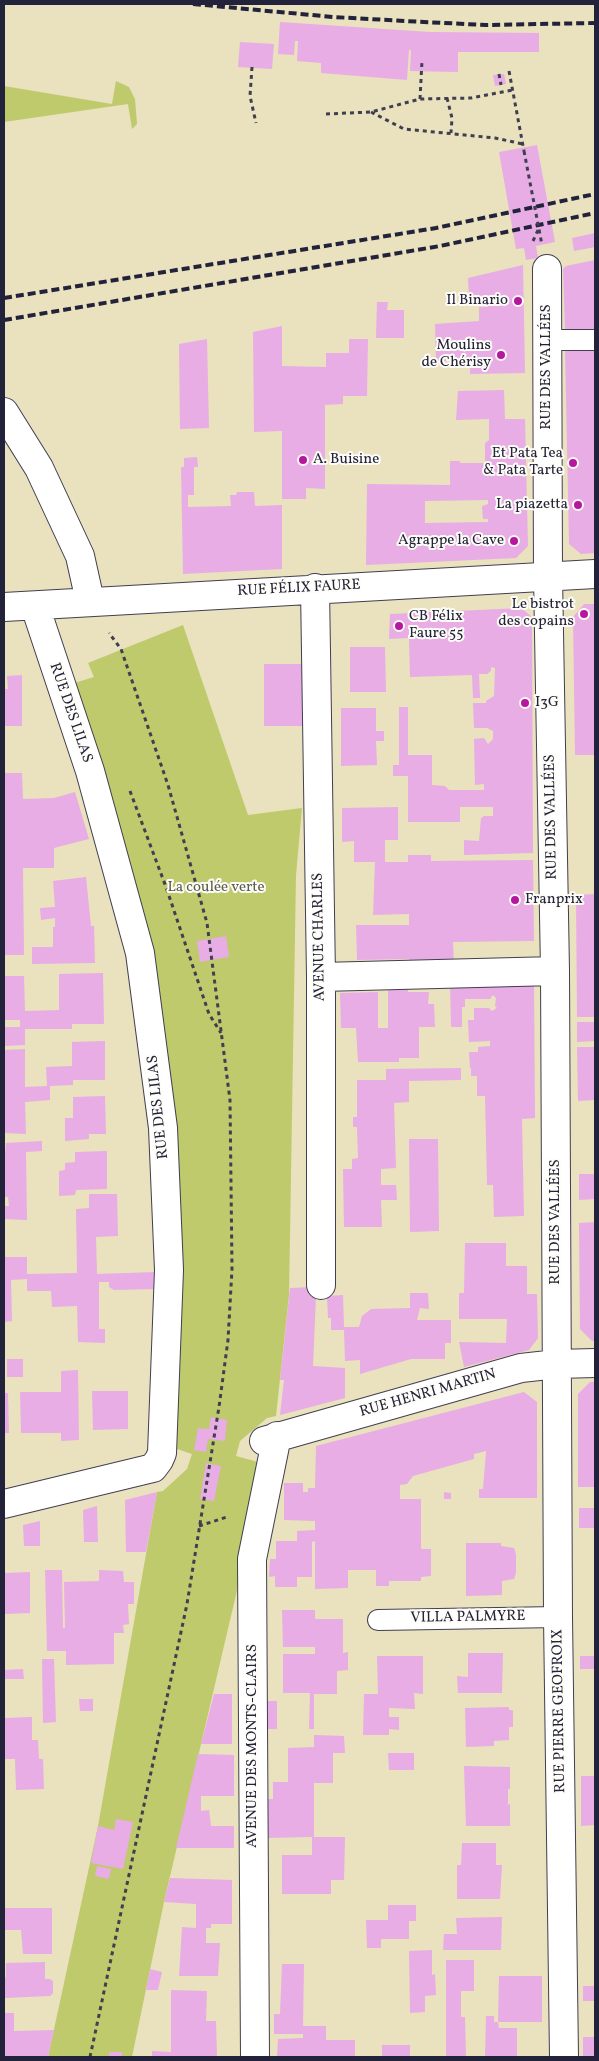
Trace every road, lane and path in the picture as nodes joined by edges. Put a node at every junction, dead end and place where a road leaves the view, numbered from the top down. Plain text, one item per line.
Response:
1 (422, 61) dead end
2 (252, 68) dead end
3 (509, 71) dead end
4 (499, 74) dead end
5 (501, 85) dead end
6 (513, 90) junction
7 (447, 98) junction
8 (420, 99) junction
9 (371, 112) junction
10 (326, 114) dead end
11 (256, 124) dead end
12 (451, 133) junction
13 (523, 144) junction
14 (539, 228) junction
15 (530, 247) dead end
16 (544, 257) joint
17 (547, 340) junction
18 (595, 340) edge
19 (4, 412) edge
20 (595, 574) edge
21 (548, 576) junction
22 (315, 588) junction
23 (90, 601) junction
24 (35, 606) junction
25 (4, 607) edge
26 (121, 650) dead end
27 (129, 787) dead end
28 (555, 971) junction
29 (321, 977) junction
30 (221, 1033) junction
31 (321, 1285) dead end
32 (595, 1363) edge
33 (557, 1364) junction
34 (271, 1439) joint
35 (4, 1504) edge
36 (558, 1617) junction
37 (378, 1620) dead end
38 (90, 2057) edge
39 (255, 2057) edge
40 (564, 2057) edge

1 - 8 path
2 - 11 path
3 - 6 path
4 - 5 path
6 - 7 path
6 - 13 path
7 - 8 path
7 - 12 path
8 - 9 path
9 - 10 path
9 - 12 path
12 - 13 path
13 - 14 path, bridge
14 - 15 path
14 - 16 path, bridge
16 - 17 street, RUE DES VALLÉES
17 - 18 lane
17 - 21 street, RUE DES VALLÉES
19 - 23 street
20 - 21 street, RUE FÉLIX FAURE
21 - 22 street, RUE FÉLIX FAURE
21 - 28 street, RUE DES VALLÉES
22 - 23 street, RUE FÉLIX FAURE
22 - 29 street, AVENUE CHARLES
23 - 24 street, RUE FÉLIX FAURE
24 - 25 street, RUE FÉLIX FAURE
24 - 35 street, RUE DES LILAS
26 - 30 path
27 - 30 path
28 - 29 street
28 - 33 street, RUE DES VALLÉES
29 - 31 street, AVENUE CHARLES
30 - 38 path
32 - 33 street, RUE HENRI MARTIN
33 - 34 street, RUE HENRI MARTIN
33 - 36 street, RUE PIERRE GEOFROIX
34 - 39 street, AVENUE DES MONTS-CLAIRS
36 - 37 lane, VILLA PALMYRE
36 - 40 street, RUE PIERRE GEOFROIX

